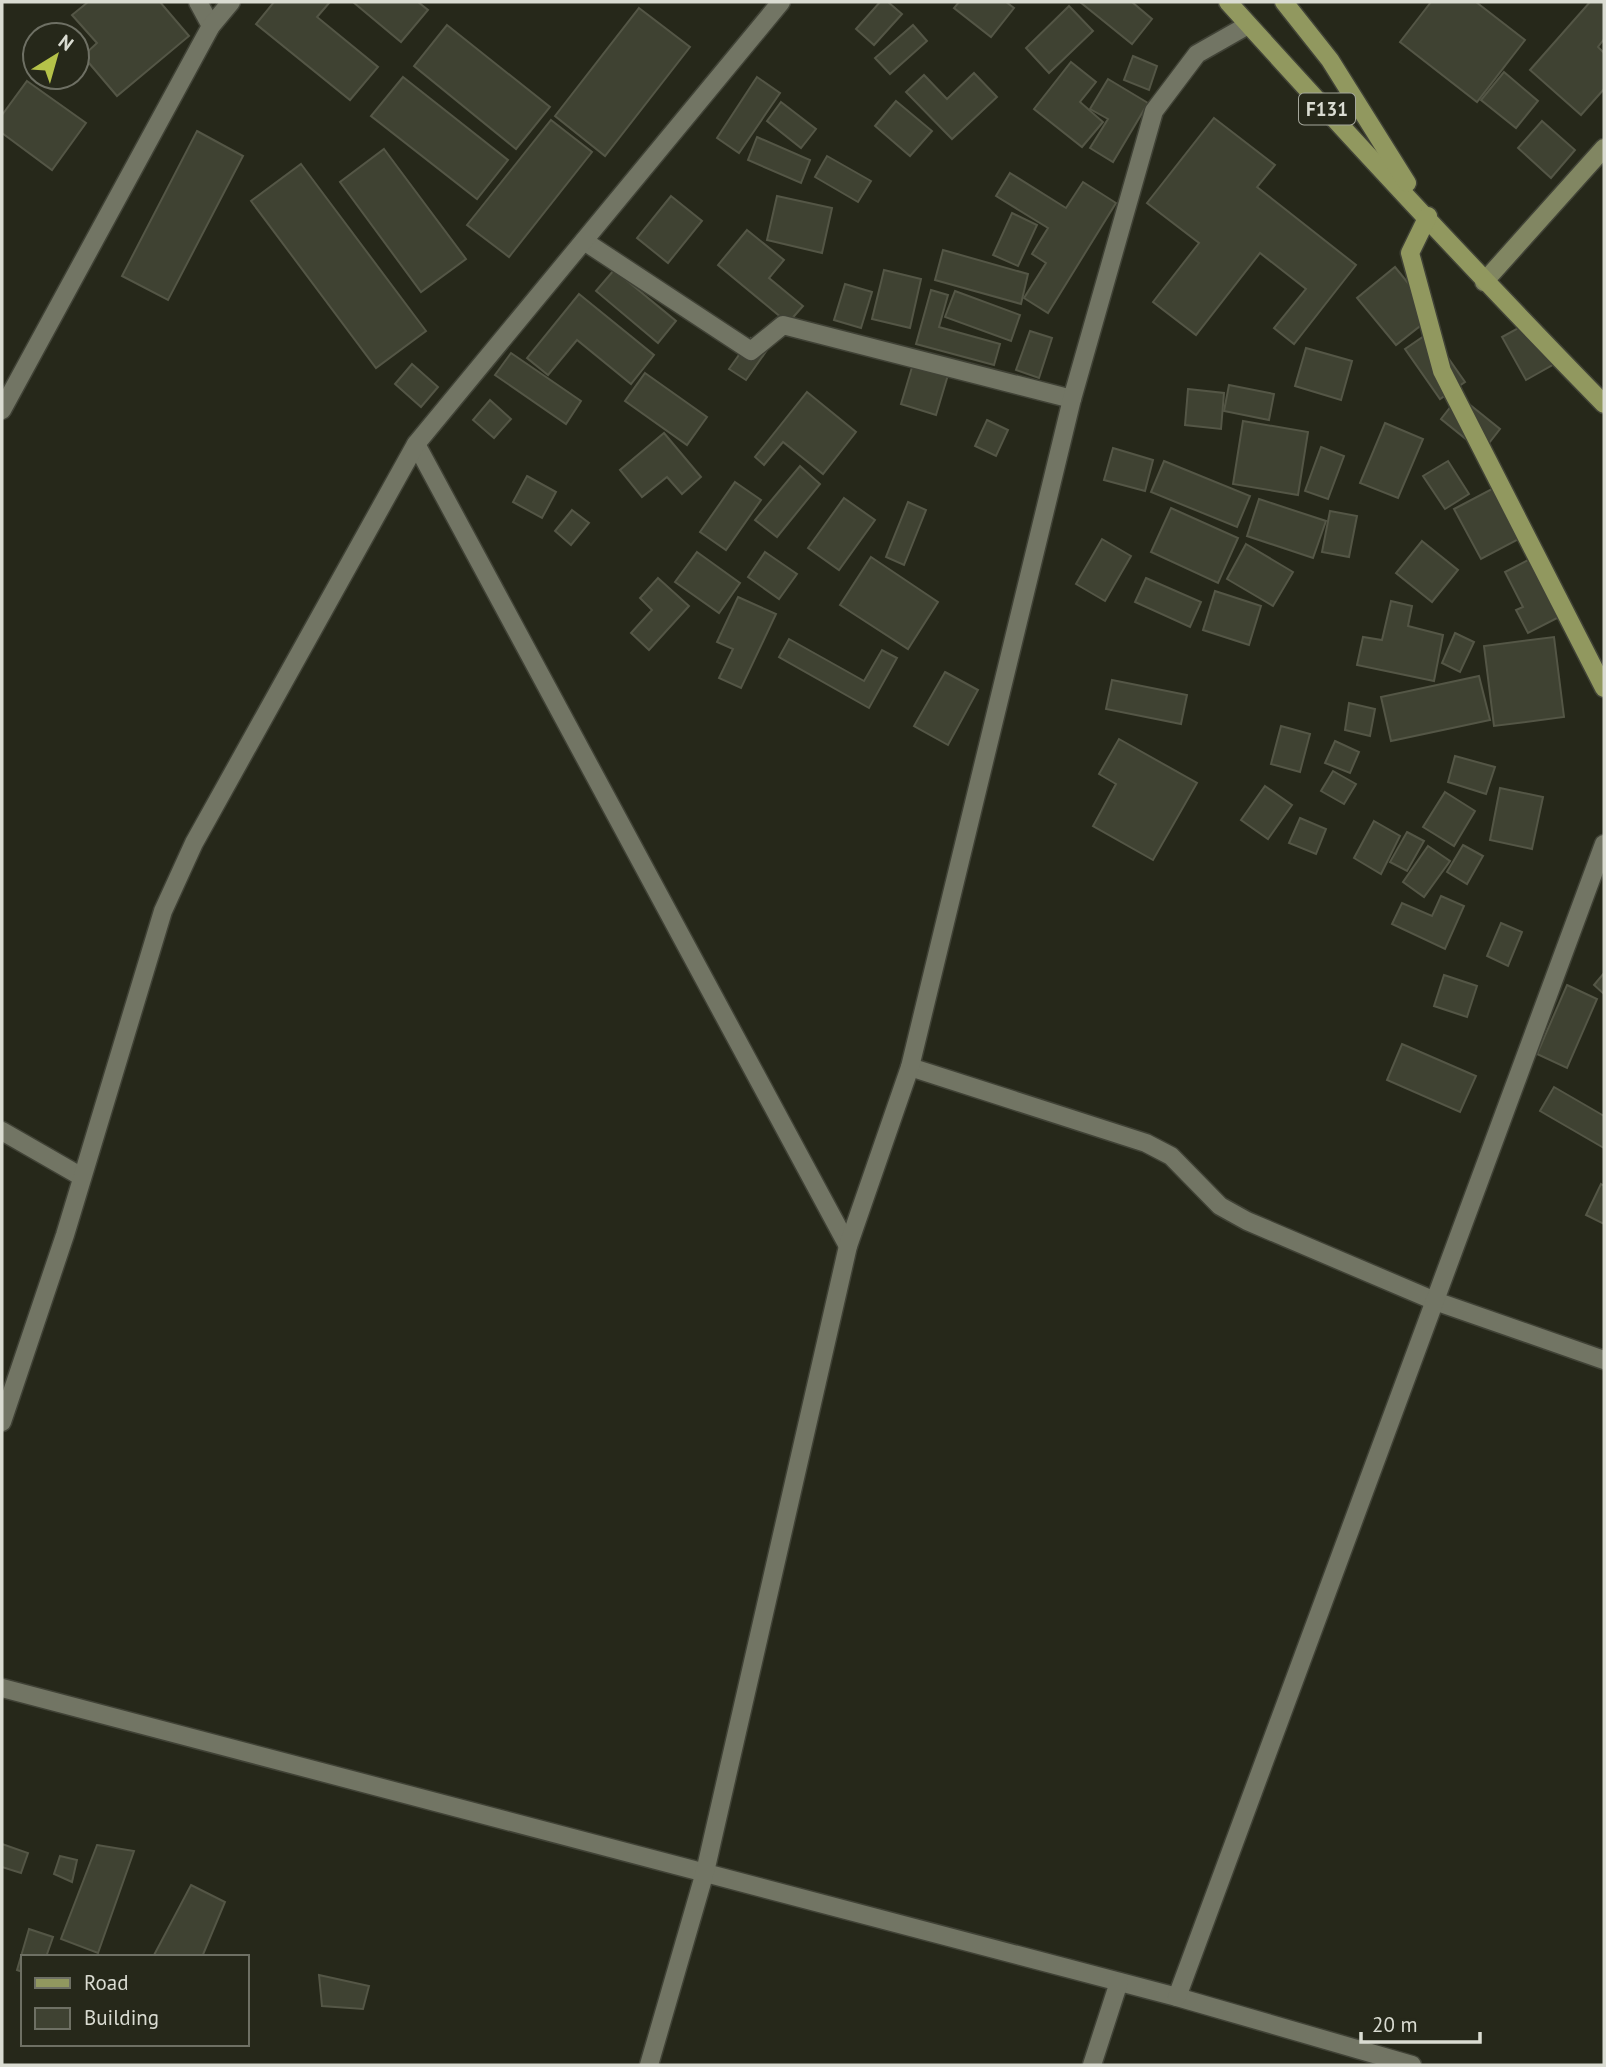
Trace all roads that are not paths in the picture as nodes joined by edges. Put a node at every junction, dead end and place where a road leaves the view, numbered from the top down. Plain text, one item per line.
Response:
1 (198, 2) edge
2 (231, 2) edge
3 (781, 2) edge
4 (1228, 2) edge
5 (1284, 2) edge
6 (1248, 25) junction
7 (211, 26) junction
8 (1604, 148) edge
9 (1428, 216) junction
10 (584, 241) junction
11 (1484, 282) junction
12 (1072, 399) junction
13 (1604, 404) edge
14 (2, 410) edge
15 (416, 444) junction
16 (1604, 688) edge
17 (1604, 844) edge
18 (909, 1067) junction
19 (2, 1132) edge
20 (82, 1177) junction
21 (848, 1246) junction
22 (1435, 1301) junction
23 (1604, 1360) edge
24 (2, 1422) edge
25 (2, 1688) edge
26 (705, 1872) junction
27 (1119, 1982) junction
28 (1177, 1997) junction
29 (649, 2065) edge
30 (1091, 2065) edge
31 (1412, 2065) edge

1 - 7 street
2 - 7 street
3 - 10 street
4 - 6 main road, F131
5 - 9 main road, F131
6 - 9 main road, F131
6 - 12 street
7 - 14 street
8 - 11 street
9 - 11 main road, F131
9 - 16 main road
10 - 12 street
10 - 15 street
11 - 13 main road, F131
12 - 18 street
15 - 20 street
15 - 21 street
17 - 22 street
18 - 21 street
18 - 22 street
19 - 20 street
20 - 24 street
21 - 26 street
22 - 23 street
22 - 28 street
25 - 26 street
26 - 27 street
26 - 29 street
27 - 28 street
27 - 30 street
28 - 31 street

